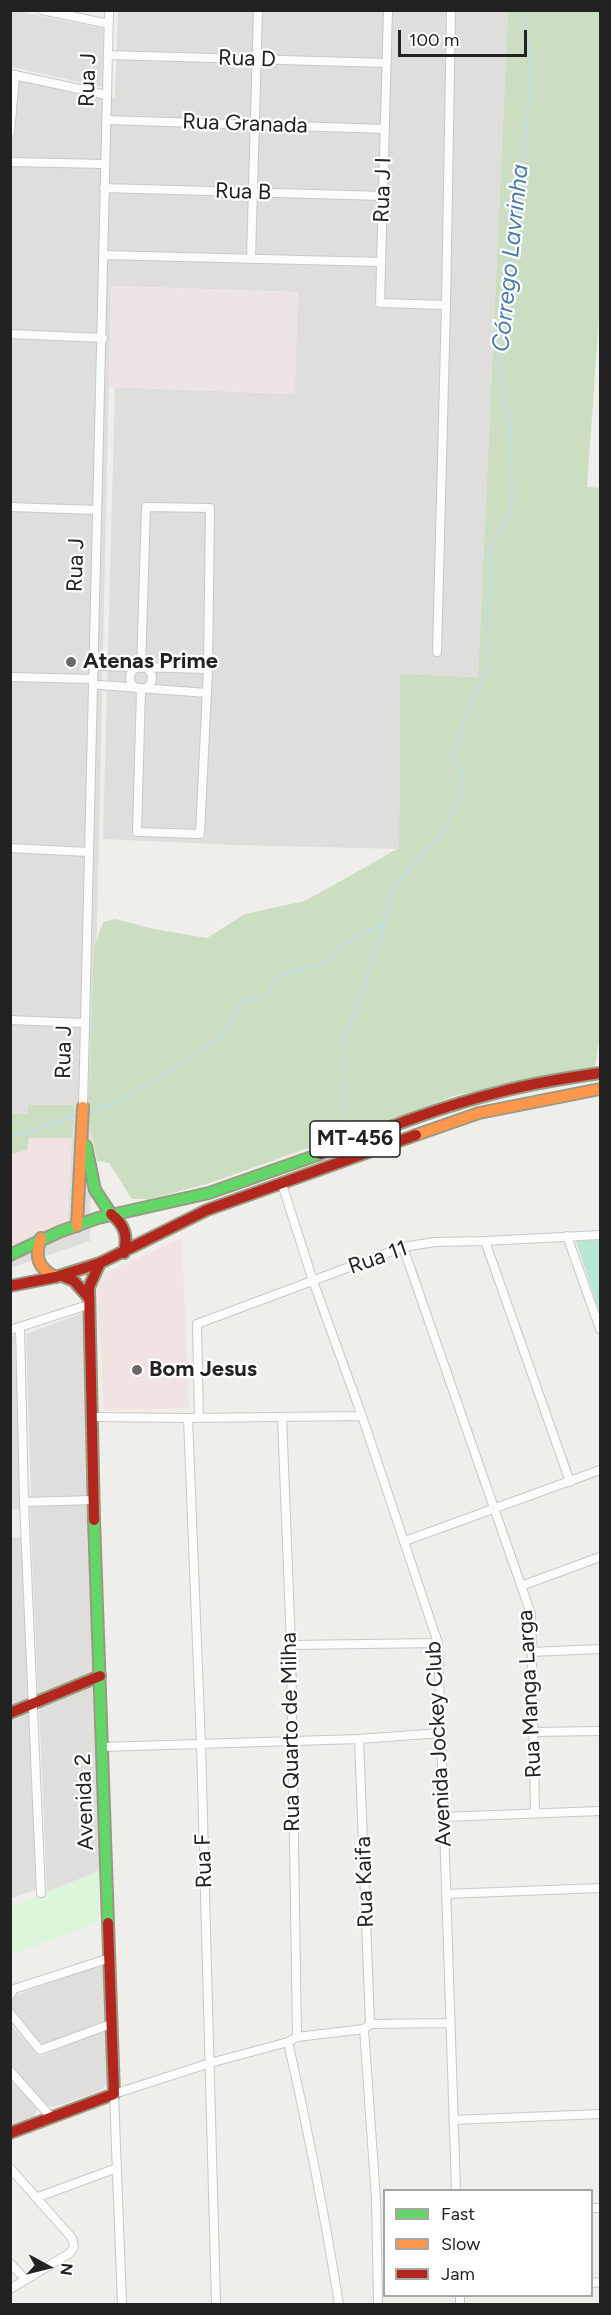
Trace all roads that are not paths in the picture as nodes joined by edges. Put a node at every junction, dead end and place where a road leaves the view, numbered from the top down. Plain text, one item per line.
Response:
1 (109, 10) edge
2 (258, 10) edge
3 (388, 10) edge
4 (451, 10) edge
5 (45, 11) edge
6 (109, 24) junction
7 (108, 56) junction
8 (257, 60) junction
9 (387, 63) junction
10 (13, 74) edge
11 (107, 95) junction
12 (106, 120) junction
13 (256, 124) junction
14 (385, 129) junction
15 (10, 132) edge
16 (10, 162) edge
17 (104, 165) junction
18 (104, 188) junction
19 (253, 193) junction
20 (383, 196) junction
21 (103, 255) junction
22 (251, 259) junction
23 (381, 262) junction
24 (446, 306) junction
25 (10, 334) edge
26 (103, 338) junction
27 (10, 507) edge
28 (97, 510) junction
29 (436, 652) dead end
30 (100, 666) dead end
31 (141, 668) junction
32 (208, 669) junction
33 (10, 676) edge
34 (92, 679) junction
35 (100, 685) dead end
36 (141, 689) junction
37 (207, 693) junction
38 (10, 848) edge
39 (88, 852) junction
40 (10, 1020) edge
41 (84, 1023) junction
42 (600, 1073) edge
43 (600, 1089) edge
44 (82, 1107) joint
45 (82, 1122) junction
46 (282, 1184) junction
47 (111, 1214) junction
48 (77, 1226) junction
49 (600, 1235) edge
50 (567, 1236) junction
51 (41, 1238) junction
52 (484, 1241) junction
53 (403, 1247) junction
54 (124, 1252) junction
55 (10, 1255) edge
56 (100, 1263) junction
57 (59, 1277) junction
58 (314, 1281) junction
59 (10, 1286) edge
60 (89, 1302) junction
61 (20, 1326) junction
62 (600, 1329) edge
63 (10, 1330) edge
64 (362, 1416) junction
65 (91, 1417) junction
66 (282, 1417) junction
67 (188, 1418) junction
68 (199, 1418) junction
69 (600, 1470) edge
70 (570, 1482) junction
71 (93, 1500) junction
72 (24, 1502) junction
73 (493, 1509) junction
74 (405, 1541) junction
75 (600, 1557) edge
76 (521, 1586) junction
77 (438, 1643) junction
78 (291, 1645) junction
79 (600, 1649) edge
80 (531, 1652) junction
81 (100, 1676) junction
82 (34, 1702) junction
83 (10, 1713) edge
84 (600, 1731) edge
85 (533, 1732) junction
86 (441, 1733) junction
87 (359, 1739) junction
88 (291, 1740) junction
89 (201, 1744) junction
90 (102, 1748) junction
91 (600, 1811) edge
92 (535, 1813) junction
93 (443, 1817) junction
94 (600, 1888) edge
95 (41, 1893) dead end
96 (446, 1894) junction
97 (110, 1958) junction
98 (10, 1995) edge
99 (10, 2013) edge
100 (450, 2023) junction
101 (111, 2024) junction
102 (367, 2027) junction
103 (297, 2037) junction
104 (288, 2042) junction
105 (210, 2063) junction
106 (10, 2071) edge
107 (114, 2094) junction
108 (600, 2114) edge
109 (51, 2117) junction
110 (453, 2120) junction
111 (10, 2133) edge
112 (10, 2168) edge
113 (117, 2169) junction
114 (456, 2189) edge
115 (38, 2197) junction
116 (10, 2263) edge
117 (25, 2279) junction
118 (10, 2289) edge
119 (122, 2304) edge
120 (216, 2304) edge
121 (339, 2304) edge
122 (378, 2304) edge

1 - 6 street, Rua J
2 - 8 street
3 - 9 street, Rua J I
4 - 24 street
5 - 6 street
6 - 7 street, Rua J
7 - 8 street, Rua D
7 - 11 street, Rua J
8 - 9 street, Rua D
8 - 13 street
9 - 14 street, Rua J I
10 - 11 street
10 - 15 street
11 - 12 street, Rua J
12 - 13 street, Rua Granada
12 - 17 street, Rua J
13 - 14 street, Rua Granada
13 - 19 street
14 - 20 street, Rua J I
16 - 17 street
17 - 18 street, Rua J
18 - 19 street, Rua B
18 - 21 street, Rua J
19 - 20 street, Rua B
19 - 22 street
20 - 23 street, Rua J I
21 - 22 street
21 - 26 street, Rua J
22 - 23 street
23 - 24 street, Rua J I
24 - 29 street
25 - 26 street
26 - 28 street, Rua J
27 - 28 street
28 - 34 street, Rua J
30 - 31 street
31 - 32 street
31 - 32 street
31 - 36 street
31 - 36 street
32 - 37 street
33 - 34 street
34 - 39 street, Rua J
35 - 36 street
36 - 37 street
36 - 37 street
38 - 39 street
39 - 41 street, Rua J
40 - 41 street
41 - 44 street, Rua J
42 - 47 main road, MT-456
43 - 46 main road, MT-456
44 - 45 main road, Rua J
45 - 47 main road, Rua J
45 - 48 main road, Rua J
46 - 54 main road, MT-456
46 - 58 street, Avenida Jockey Club
47 - 48 main road, MT-456
47 - 54 main road, Rua J
48 - 51 main road, MT-456
49 - 50 street, Rua 11
50 - 52 street, Rua 11
50 - 62 street
51 - 55 main road, MT-456
51 - 57 main road
52 - 53 street, Rua 11
52 - 70 street
53 - 58 street, Rua 11
53 - 73 street, Rua Manga Larga
54 - 56 main road, MT-456
56 - 57 main road, MT-456
56 - 60 main road, Avenida 2
57 - 59 main road, MT-456
57 - 60 main road
58 - 64 street, Avenida Jockey Club
58 - 68 street, Rua 11
60 - 61 street
60 - 65 main road, Avenida 2
61 - 63 street
61 - 72 street
64 - 66 street
64 - 74 street, Avenida Jockey Club
65 - 67 street
65 - 71 main road, Avenida 2
66 - 68 street
66 - 78 street, Rua Quarto de Milha
67 - 68 street
67 - 89 street, Rua F
69 - 70 street
70 - 73 street
71 - 72 street
71 - 81 main road, Avenida 2
72 - 82 street
73 - 74 street
73 - 76 street, Rua Manga Larga
74 - 77 street, Avenida Jockey Club
75 - 76 street
76 - 80 street, Rua Manga Larga
77 - 78 street
77 - 86 street, Avenida Jockey Club
78 - 88 street, Rua Quarto de Milha
79 - 80 street
80 - 85 street, Rua Manga Larga
81 - 82 main road
81 - 90 main road, Avenida 2
82 - 83 main road
82 - 95 street
84 - 85 street
85 - 92 street, Rua Manga Larga
86 - 87 street
86 - 93 street, Avenida Jockey Club
87 - 88 street
87 - 102 street, Rua Kaifa
88 - 89 street
88 - 103 street, Rua Quarto de Milha
89 - 90 street
89 - 105 street, Rua F
90 - 97 main road, Avenida 2
91 - 92 street
92 - 93 street
93 - 96 street, Avenida Jockey Club
94 - 96 street
96 - 100 street, Avenida Jockey Club
97 - 98 street
97 - 101 main road, Avenida 2
99 - 101 street
100 - 102 street
100 - 110 street, Avenida Jockey Club
101 - 107 main road, Avenida 2
102 - 103 street
102 - 122 street, Rua Kaifa
103 - 104 street
104 - 105 street
104 - 121 street
105 - 107 street
105 - 120 street, Rua F
106 - 109 street
107 - 109 main road
107 - 113 street, Avenida 2
108 - 110 street
109 - 111 main road
110 - 114 street, Avenida Jockey Club
112 - 115 street
113 - 115 street
113 - 119 street, Avenida 2
115 - 117 street
116 - 117 street
117 - 118 street

